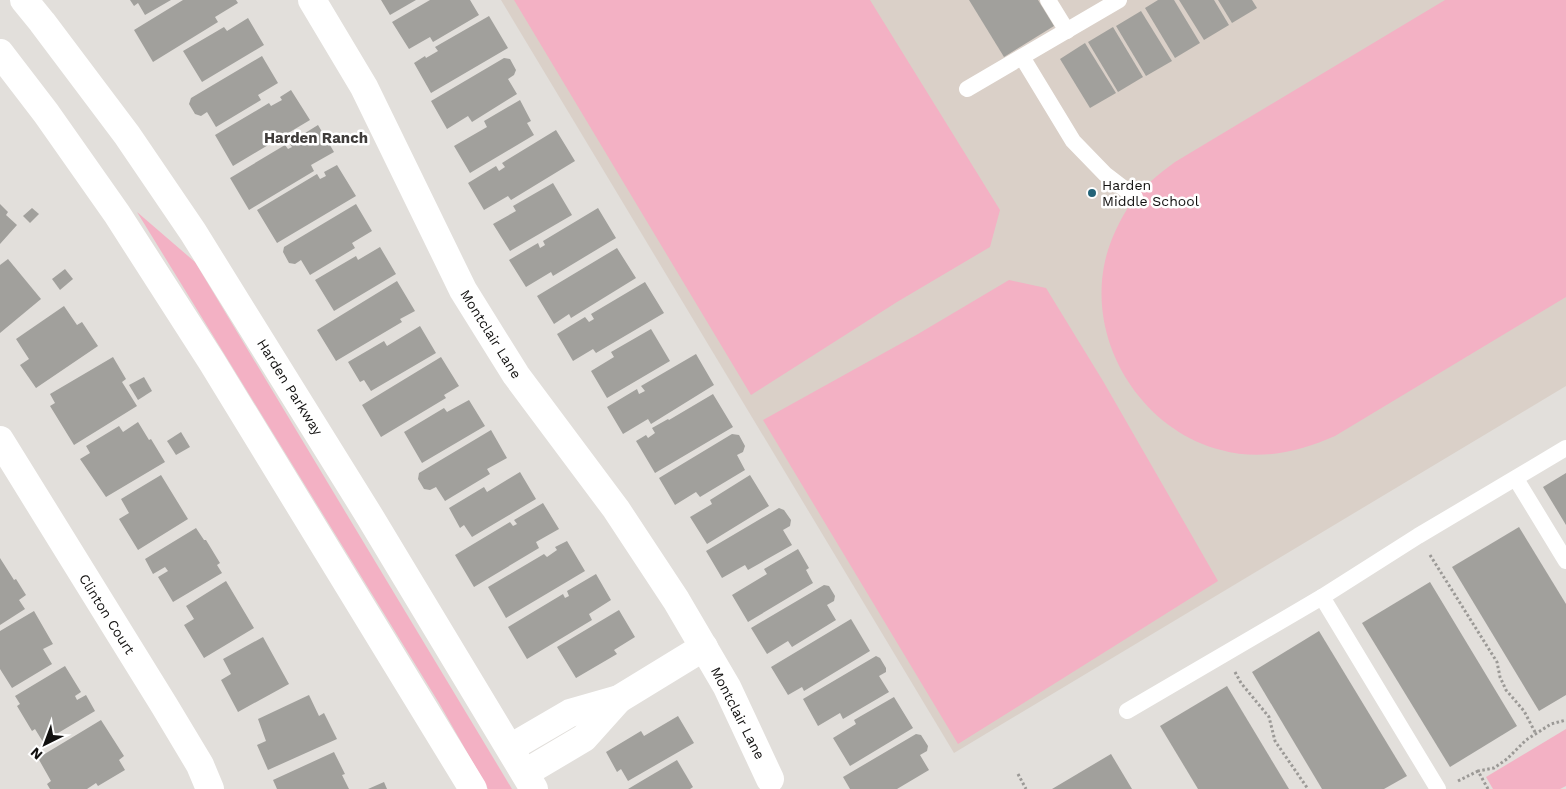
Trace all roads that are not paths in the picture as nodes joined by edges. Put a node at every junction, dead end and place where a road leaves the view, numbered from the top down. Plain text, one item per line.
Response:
1 (24, 0) edge
2 (312, 0) edge
3 (1048, 0) edge
4 (1119, 0) edge
5 (1067, 31) junction
6 (0, 53) edge
7 (1022, 57) junction
8 (967, 89) dead end
9 (1135, 197) dead end
10 (0, 440) edge
11 (1566, 448) edge
12 (1516, 479) junction
13 (1566, 561) edge
14 (1322, 597) junction
15 (704, 647) junction
16 (620, 699) junction
17 (1127, 711) dead end
18 (510, 748) junction
19 (770, 779) dead end
20 (529, 781) edge
21 (210, 789) edge
22 (473, 789) edge
23 (1438, 789) edge

1 - 18 street, Harden Parkway
2 - 15 street, Montclair Lane
3 - 5 lane
4 - 5 lane
5 - 7 lane
6 - 22 street
7 - 8 lane
7 - 9 lane
10 - 21 street, Clinton Court
11 - 12 lane
12 - 13 lane
12 - 14 lane
14 - 17 lane
14 - 23 lane
15 - 16 street
15 - 19 street, Montclair Lane
16 - 18 street
16 - 20 street
18 - 20 street, Harden Parkway

